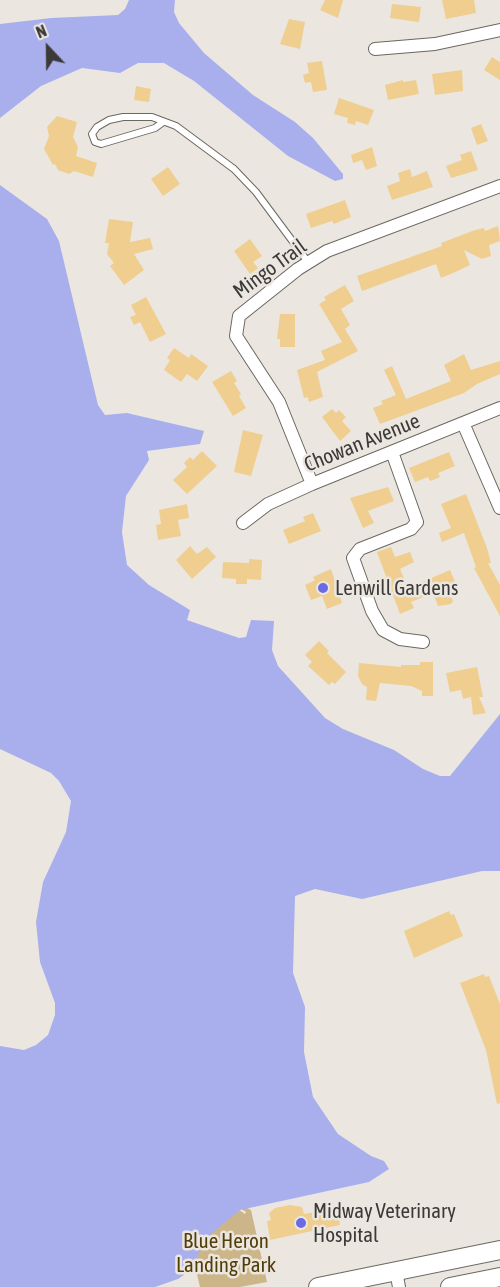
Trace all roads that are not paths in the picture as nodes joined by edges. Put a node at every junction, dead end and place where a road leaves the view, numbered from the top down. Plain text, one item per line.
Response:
1 (500, 30) edge
2 (375, 49) dead end
3 (163, 122) junction
4 (500, 186) edge
5 (308, 262) junction
6 (500, 408) edge
7 (463, 423) junction
8 (392, 452) junction
9 (312, 484) junction
10 (500, 508) edge
11 (243, 523) dead end
12 (423, 642) dead end
13 (500, 1250) edge
14 (398, 1279) edge
15 (495, 1281) edge
16 (318, 1287) edge
17 (450, 1287) edge

1 - 2 street
3 - 3 lane
3 - 5 lane
4 - 5 street, Mingo Trail
5 - 9 street, Mingo Trail
6 - 7 street, Chowan Avenue
7 - 8 street, Chowan Avenue
7 - 10 street
8 - 9 street, Chowan Avenue
8 - 12 street
9 - 11 street, Chowan Avenue
13 - 14 main road
14 - 16 main road
15 - 17 main road

